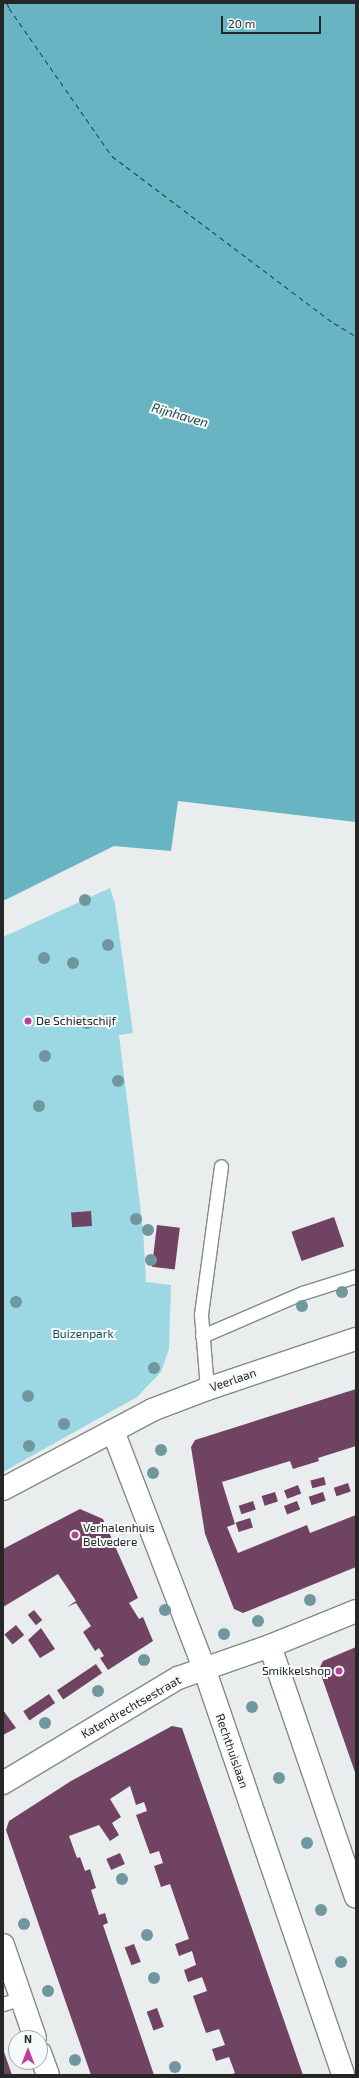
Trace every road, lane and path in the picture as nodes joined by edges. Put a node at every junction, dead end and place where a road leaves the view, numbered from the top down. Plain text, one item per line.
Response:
1 (222, 1166) dead end
2 (356, 1276) edge
3 (202, 1336) junction
4 (356, 1339) edge
5 (207, 1389) junction
6 (113, 1431) junction
7 (3, 1489) edge
8 (356, 1611) edge
9 (270, 1646) junction
10 (204, 1668) junction
11 (3, 1783) edge
12 (356, 1897) edge
13 (3, 1945) edge
14 (12, 2001) edge
15 (30, 2030) edge
16 (343, 2075) edge

1 - 3 lane
2 - 3 lane
3 - 5 lane
4 - 5 street, Veerlaan
5 - 6 street, Veerlaan
6 - 7 street, Veerlaan
6 - 10 street, Rechthuislaan
8 - 9 street, Katendrechtsestraat
9 - 10 street, Katendrechtsestraat
9 - 12 street
10 - 11 street, Katendrechtsestraat
10 - 16 street, Rechthuislaan
13 - 14 street
14 - 15 street

